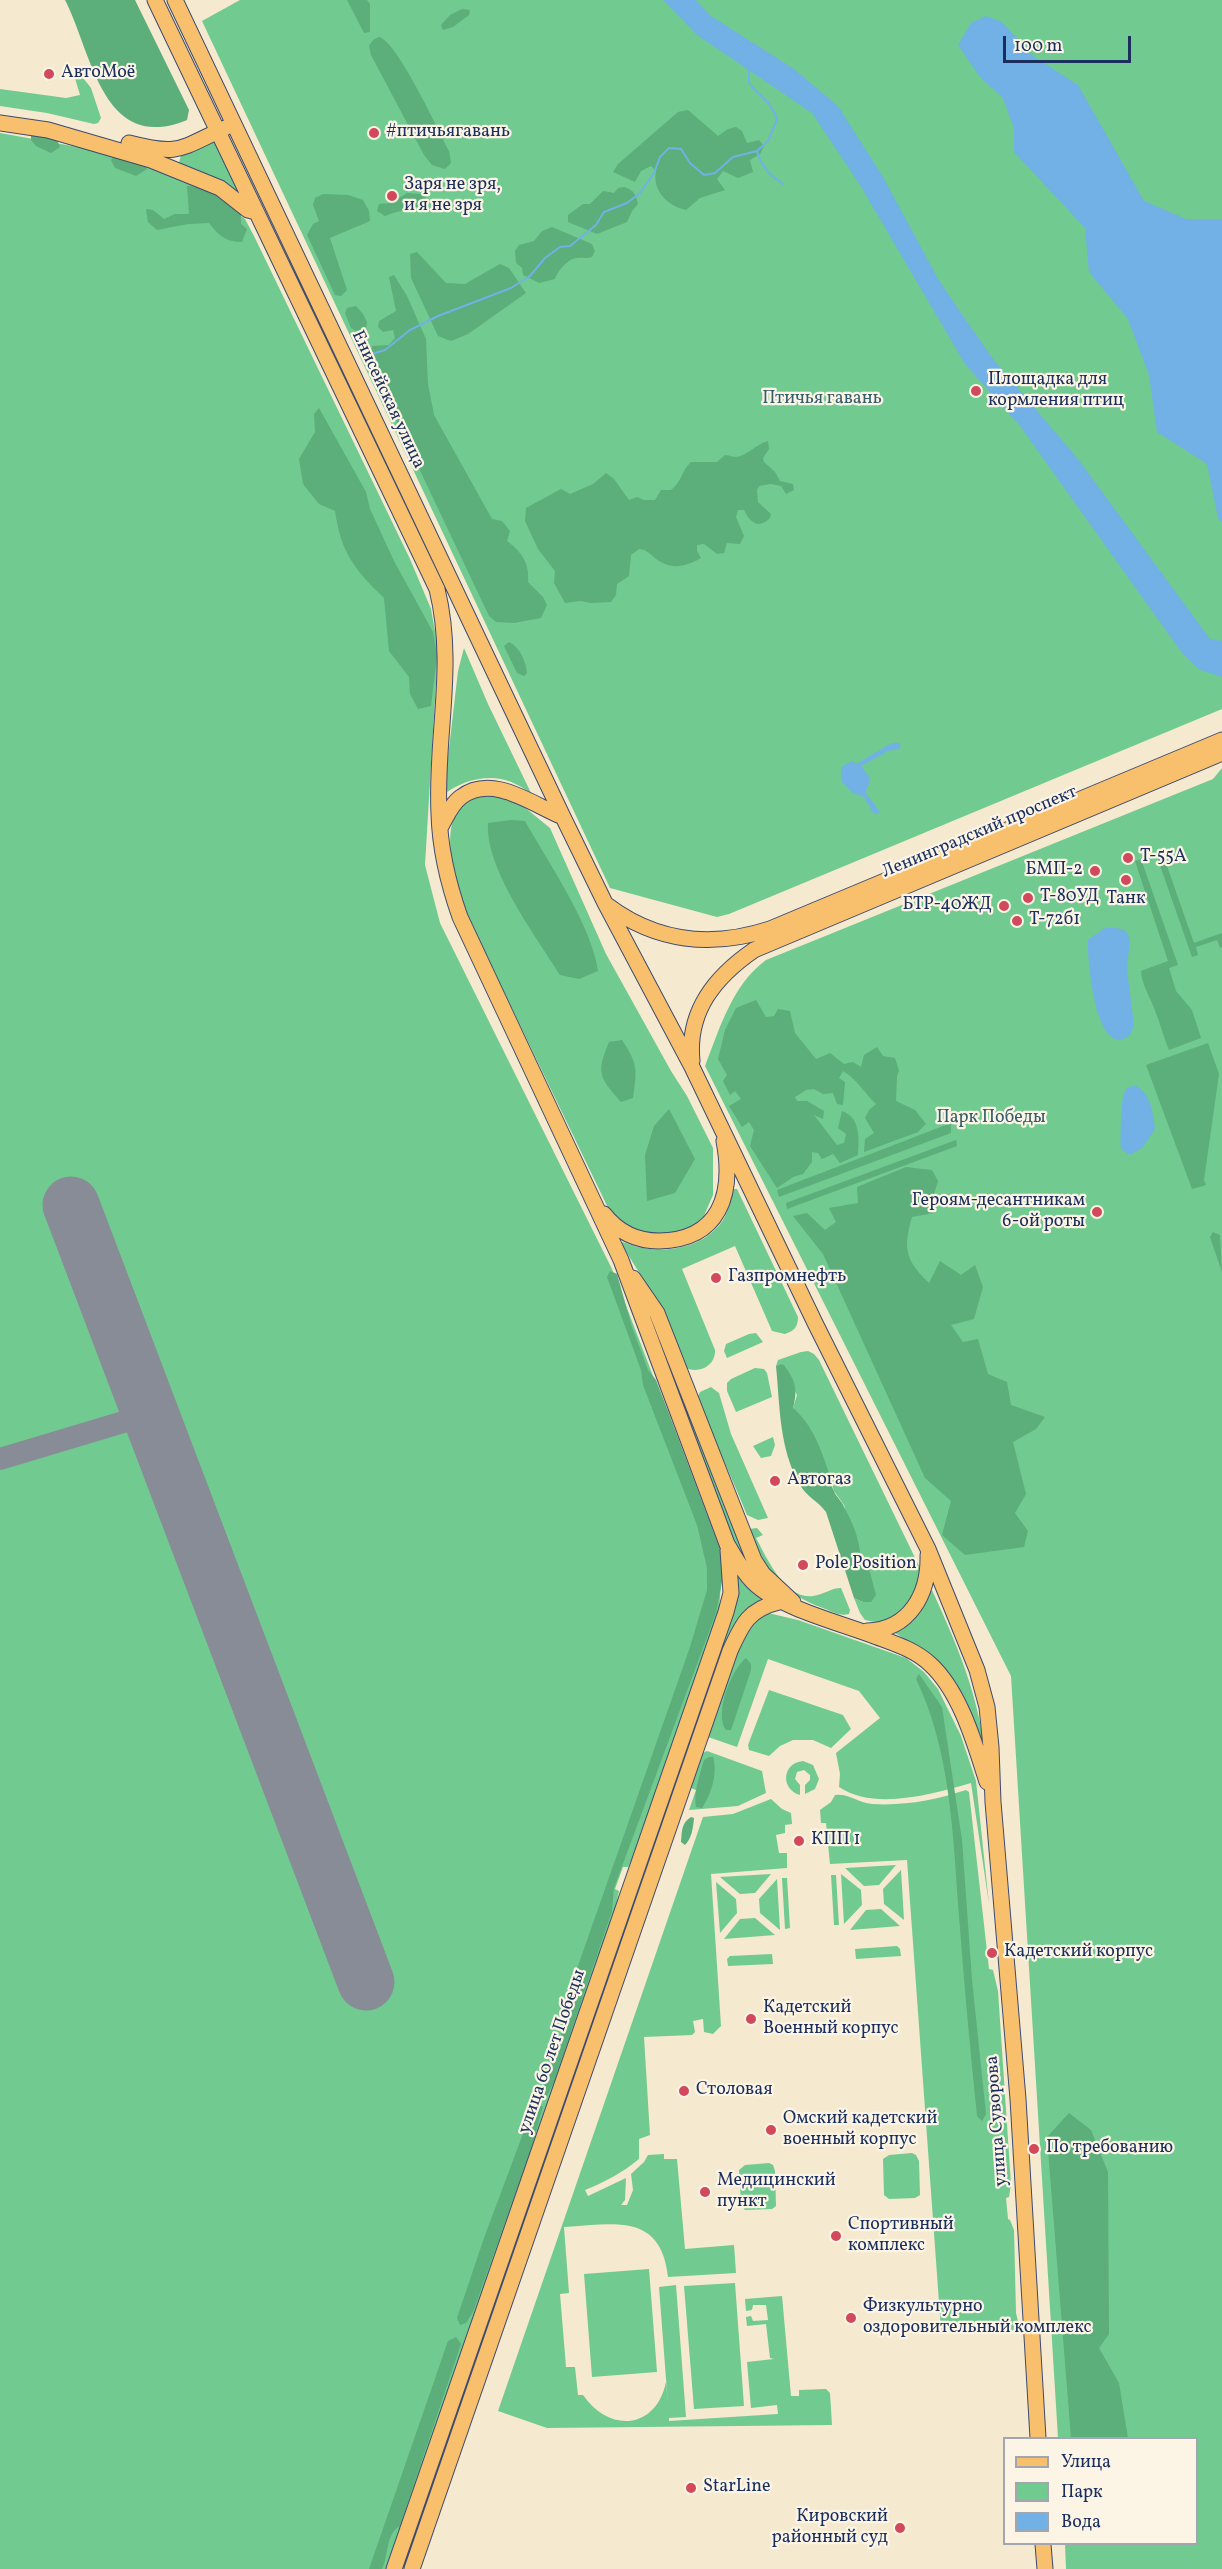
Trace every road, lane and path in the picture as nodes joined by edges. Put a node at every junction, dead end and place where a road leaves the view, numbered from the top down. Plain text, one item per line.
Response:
1 (156, 0) edge
2 (175, 0) edge
3 (203, 59) junction
4 (187, 67) junction
5 (0, 115) edge
6 (0, 123) edge
7 (234, 124) junction
8 (218, 131) junction
9 (256, 212) junction
10 (1222, 740) edge
11 (1222, 753) edge
12 (562, 817) junction
13 (440, 829) junction
14 (605, 903) junction
15 (692, 1067) junction
16 (722, 1127) junction
17 (591, 1197) junction
18 (621, 1260) junction
19 (727, 1544) junction
20 (928, 1549) junction
21 (779, 1602) junction
22 (801, 1609) junction
23 (861, 1631) junction
24 (690, 1714) junction
25 (706, 1720) junction
26 (993, 1802) junction
27 (644, 1846) junction
28 (660, 1852) junction
29 (596, 1986) junction
30 (611, 1992) junction
31 (461, 2374) junction
32 (477, 2380) junction
33 (1038, 2437) edge
34 (1043, 2545) edge
35 (394, 2569) edge
36 (412, 2569) edge
37 (1044, 2569) edge

1 - 4 main road, Енисейская улица
2 - 3 main road, Енисейская улица
3 - 4 main road
3 - 7 main road, Енисейская улица
4 - 8 main road, Енисейская улица
5 - 8 main road
6 - 9 main road
7 - 8 main road
7 - 12 main road, Енисейская улица
8 - 9 main road, Енисейская улица
9 - 13 main road, Енисейская улица
10 - 14 main road, Ленинградский проспект
11 - 15 main road, Ленинградский проспект
12 - 13 main road
12 - 14 main road, Енисейская улица
13 - 17 main road, Енисейская улица
14 - 15 main road, Енисейская улица
15 - 16 main road, Енисейская улица
16 - 17 main road
16 - 20 main road, Енисейская улица
17 - 18 main road
18 - 19 main road
18 - 22 main road
19 - 21 main road
19 - 24 main road, улица 60 лет Победы
20 - 23 main road
20 - 26 main road, Енисейская улица
21 - 22 main road
21 - 25 main road, улица 60 лет Победы
22 - 23 main road
23 - 26 main road
24 - 25 main road
24 - 27 main road, улица 60 лет Победы
25 - 28 main road, улица 60 лет Победы
26 - 33 main road, улица Суворова
27 - 28 main road
27 - 29 main road, улица 60 лет Победы
28 - 30 main road, улица 60 лет Победы
29 - 30 main road
29 - 31 main road, улица 60 лет Победы
30 - 32 main road, улица 60 лет Победы
31 - 32 main road
31 - 35 main road, улица 60 лет Победы
32 - 36 main road, улица 60 лет Победы
34 - 37 main road

